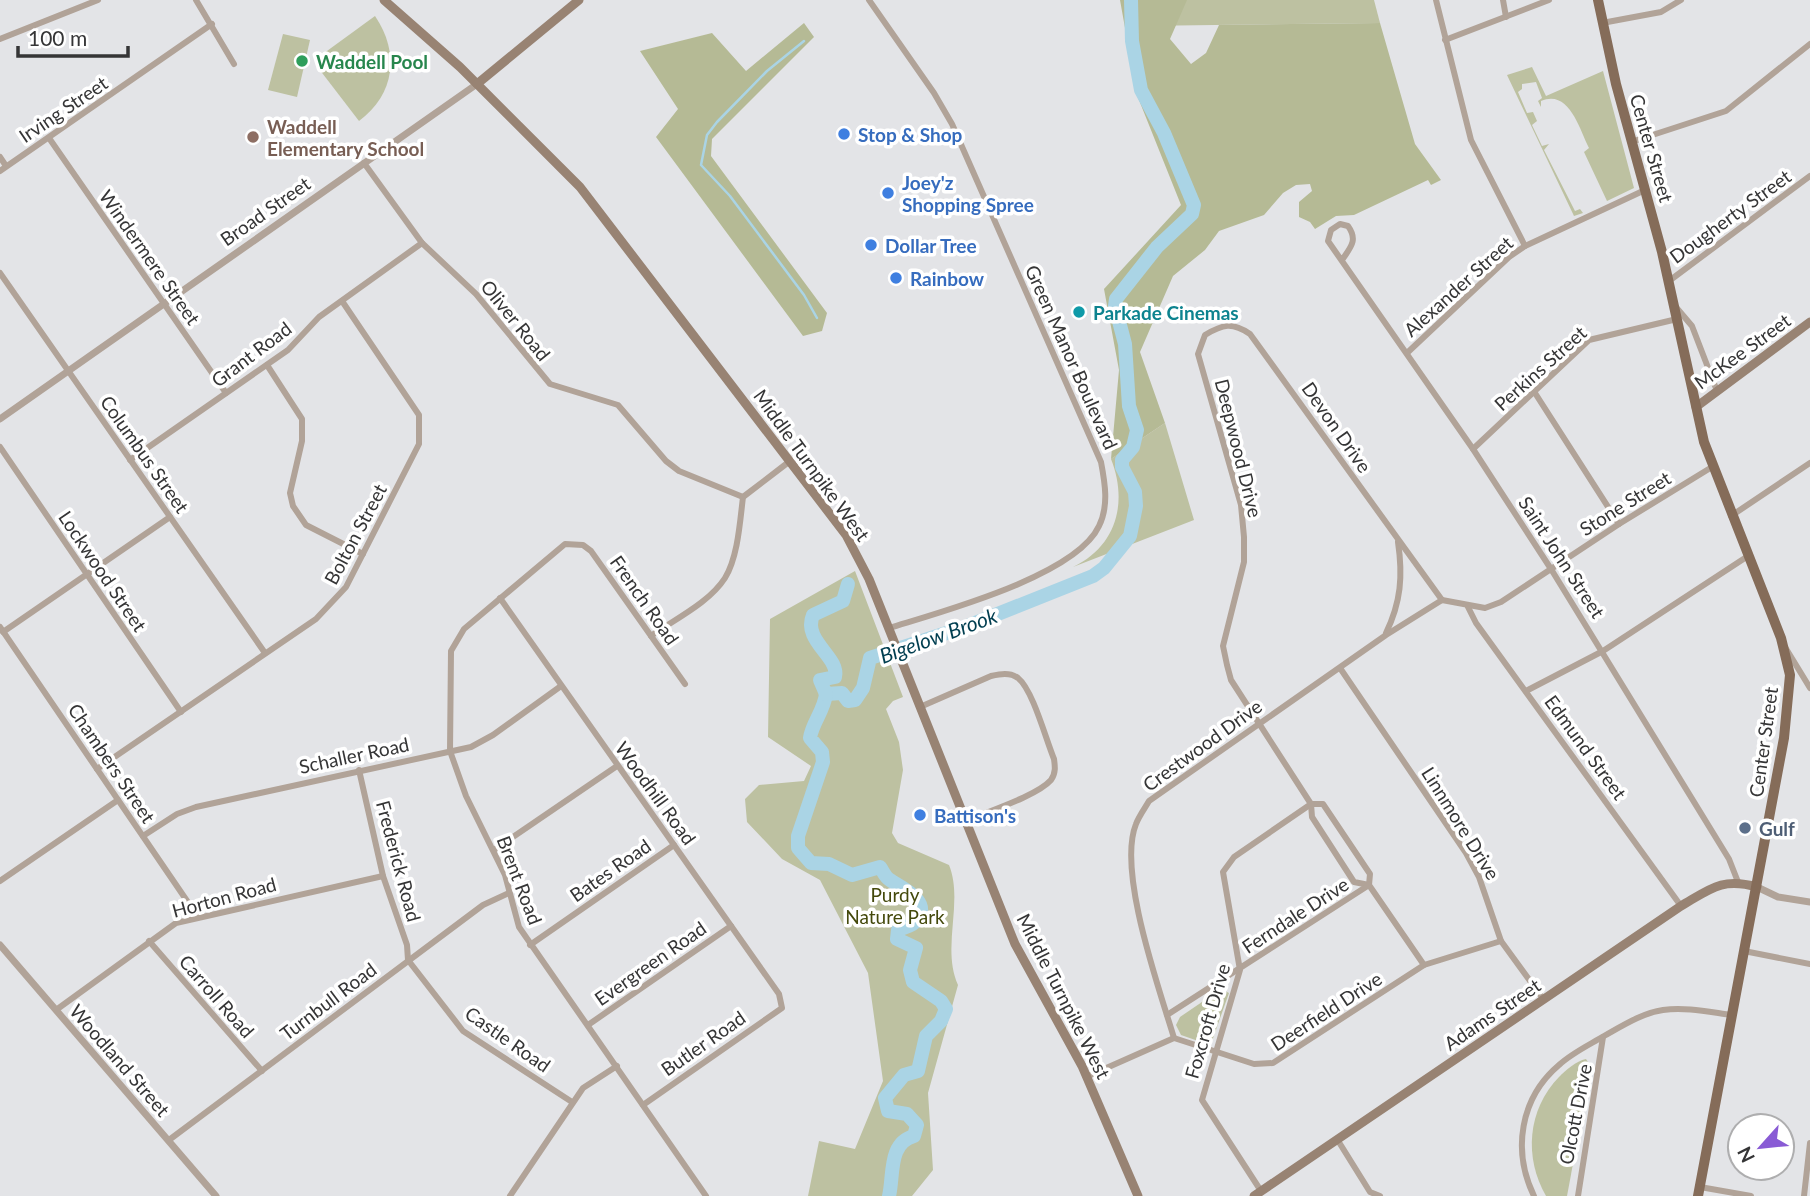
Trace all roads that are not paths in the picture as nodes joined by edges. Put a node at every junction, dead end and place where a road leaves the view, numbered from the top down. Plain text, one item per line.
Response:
1 (98, 0) edge
2 (196, 0) edge
3 (384, 0) edge
4 (579, 0) edge
5 (869, 0) edge
6 (1436, 0) edge
7 (1503, 0) edge
8 (1549, 0) edge
9 (1598, 0) edge
10 (1681, 0) edge
11 (1506, 17) junction
12 (1602, 23) junction
13 (212, 24) junction
14 (0, 39) edge
15 (1445, 40) junction
16 (1810, 44) edge
17 (234, 64) dead end
18 (477, 84) junction
19 (49, 138) junction
20 (1631, 142) junction
21 (0, 157) edge
22 (364, 163) junction
23 (3, 169) edge
24 (1810, 176) edge
25 (1645, 190) junction
26 (422, 243) junction
27 (1525, 246) junction
28 (1342, 260) junction
29 (0, 272) edge
30 (1669, 281) junction
31 (342, 301) junction
32 (163, 304) junction
33 (1674, 306) junction
34 (1677, 319) junction
35 (1810, 322) edge
36 (1250, 334) joint
37 (1407, 353) junction
38 (267, 365) junction
39 (68, 371) junction
40 (1717, 391) junction
41 (226, 393) junction
42 (1535, 393) junction
43 (1696, 407) junction
44 (0, 419) edge
45 (0, 447) edge
46 (1473, 449) junction
47 (130, 460) junction
48 (790, 460) junction
49 (1810, 463) edge
50 (1712, 467) junction
51 (743, 497) junction
52 (1731, 516) junction
53 (170, 517) junction
54 (1619, 524) junction
55 (1397, 540) junction
56 (573, 543) joint
57 (363, 554) junction
58 (1748, 556) junction
59 (1551, 569) junction
60 (87, 576) junction
61 (500, 598) junction
62 (1442, 600) junction
63 (1468, 607) junction
64 (889, 628) junction
65 (2, 629) edge
66 (1386, 635) junction
67 (651, 636) junction
68 (1784, 646) junction
69 (1602, 650) junction
70 (265, 653) junction
71 (1340, 667) junction
72 (685, 684) dead end
73 (561, 686) junction
74 (1810, 688) edge
75 (1527, 691) junction
76 (920, 706) junction
77 (181, 712) junction
78 (1259, 723) junction
79 (450, 751) junction
80 (617, 766) junction
81 (97, 769) junction
82 (359, 770) junction
83 (118, 800) junction
84 (1311, 804) junction
85 (965, 821) junction
86 (143, 836) junction
87 (674, 845) junction
88 (494, 850) junction
89 (383, 876) junction
90 (0, 881) edge
91 (1738, 882) junction
92 (1369, 885) junction
93 (1757, 887) junction
94 (509, 893) junction
95 (1810, 902) edge
96 (1681, 906) junction
97 (198, 917) junction
98 (731, 926) junction
99 (149, 941) junction
100 (1501, 941) junction
101 (0, 945) edge
102 (530, 945) junction
103 (1744, 951) junction
104 (408, 960) junction
105 (1810, 964) edge
106 (1424, 965) junction
107 (1240, 970) junction
108 (1544, 1000) junction
109 (782, 1007) joint
110 (56, 1010) junction
111 (1167, 1015) junction
112 (1732, 1015) junction
113 (588, 1025) junction
114 (1603, 1037) junction
115 (1174, 1038) junction
116 (1214, 1052) junction
117 (617, 1066) junction
118 (262, 1071) junction
119 (1086, 1077) junction
120 (572, 1102) junction
121 (643, 1105) junction
122 (1337, 1139) junction
123 (169, 1140) junction
124 (1810, 1143) edge
125 (1699, 1191) edge
126 (1257, 1194) edge
127 (1370, 1194) edge
128 (216, 1196) edge
129 (510, 1196) edge
130 (706, 1196) edge
131 (1138, 1196) edge
132 (1380, 1196) edge
133 (1534, 1196) edge
134 (1578, 1196) edge
135 (1751, 1196) edge
136 (1804, 1196) edge

1 - 14 street
2 - 13 street
3 - 18 main road, Middle Turnpike West
4 - 18 main road, Broad Street
5 - 64 street, Green Manor Boulevard
6 - 15 street
7 - 11 street
8 - 11 street
9 - 12 main road, Center Street
10 - 12 street
11 - 15 street
12 - 20 main road, Center Street
13 - 17 street
13 - 19 street, Irving Street
15 - 27 street
16 - 20 street
18 - 22 street, Broad Street
18 - 48 main road, Middle Turnpike West
19 - 23 street, Irving Street
19 - 32 street, Windermere Street
20 - 25 main road, Center Street
21 - 23 street
22 - 26 street, Oliver Road
22 - 32 street, Broad Street
24 - 30 street, Dougherty Street
25 - 27 street, Alexander Street
25 - 30 main road, Center Street
26 - 31 street, Grant Road
26 - 51 street, Oliver Road
27 - 37 street, Alexander Street
28 - 28 street, Saint John Street
28 - 37 street, Saint John Street
29 - 39 street, Columbus Street
30 - 33 main road, Center Street
31 - 38 street, Grant Road
31 - 57 street, Bolton Street
32 - 39 street, Broad Street
32 - 41 street, Windermere Street
33 - 34 main road, Center Street
33 - 40 street, Center Street
34 - 42 street, Perkins Street
34 - 43 main road, Center Street
35 - 40 main road, McKee Street
36 - 55 street, Devon Drive
36 - 78 street, Deepwood Drive
37 - 46 street, Saint John Street
38 - 41 street, Grant Road
38 - 57 street
39 - 44 street, Broad Street
39 - 47 street, Columbus Street
40 - 43 main road, McKee Street
41 - 47 street, Grant Road
42 - 46 street, Perkins Street
42 - 54 street
43 - 50 main road, Center Street
45 - 60 street, Lockwood Street
46 - 59 street, Saint John Street
47 - 53 street, Columbus Street
48 - 51 street
48 - 64 main road, Middle Turnpike West
49 - 52 street
50 - 52 main road, Center Street
50 - 54 street, Stone Street
51 - 67 street
52 - 58 main road, Center Street
53 - 60 street
53 - 70 street, Columbus Street
54 - 59 street, Stone Street
55 - 62 street, Devon Drive
55 - 66 street, Devon Drive
56 - 61 street, Brent Road
56 - 67 street, French Road
57 - 70 street, Bolton Street
58 - 68 main road, Center Street
58 - 69 street
59 - 63 street, Stone Street
59 - 69 street, Saint John Street
60 - 65 street
60 - 77 street, Lockwood Street
61 - 73 street, Woodhill Road
61 - 79 street, Brent Road
62 - 63 street, Stone Street
62 - 66 street, Crestwood Drive
63 - 75 street, Edmund Street
64 - 76 main road, Middle Turnpike West
65 - 81 street, Chambers Street
66 - 71 street, Crestwood Drive
67 - 72 street, French Road
68 - 74 street
68 - 93 main road, Center Street
69 - 75 street
69 - 91 street, Saint John Street
70 - 77 street, Bolton Street
71 - 78 street, Crestwood Drive
71 - 100 street, Linnmore Drive
73 - 79 street, Schaller Road
73 - 80 street, Woodhill Road
75 - 96 street, Edmund Street
76 - 85 main road, Middle Turnpike West
76 - 85 street
77 - 81 street, Bolton Street
78 - 84 street, Deepwood Drive
78 - 111 street, Crestwood Drive
79 - 82 street, Schaller Road
79 - 88 street, Brent Road
80 - 87 street, Woodhill Road
80 - 88 street
81 - 83 street, Chambers Street
82 - 86 street, Schaller Road
82 - 89 street, Frederick Road
83 - 86 street, Chambers Street
83 - 90 street
84 - 92 street, Deepwood Drive
84 - 92 street, Deepwood Drive
84 - 107 street, Foxcroft Drive
85 - 119 main road, Middle Turnpike West
86 - 97 street, Chambers Street
87 - 98 street, Woodhill Road
87 - 102 street, Bates Road
88 - 94 street, Brent Road
89 - 97 street, Horton Road
89 - 104 street, Frederick Road
91 - 93 main road
91 - 96 main road, Adams Street
92 - 106 street, Deepwood Drive
92 - 107 street, Ferndale Drive
93 - 95 street
93 - 103 main road, Center Street
94 - 102 street, Brent Road
94 - 104 street, Turnbull Road
96 - 108 main road, Adams Street
97 - 99 street, Horton Road
98 - 109 street, Woodhill Road
98 - 113 street, Evergreen Road
99 - 110 street, Horton Road
99 - 118 street, Carroll Road
100 - 106 street, Deerfield Drive
100 - 108 street, Linnmore Drive
101 - 110 street, Woodland Street
102 - 113 street, Brent Road
103 - 105 street
103 - 112 main road, Center Street
104 - 118 street, Turnbull Road
104 - 120 street, Castle Road
106 - 116 street, Deerfield Drive
107 - 111 street, Ferndale Drive
107 - 116 street, Foxcroft Drive
108 - 122 main road, Adams Street
109 - 121 street, Butler Road
110 - 123 street, Woodland Street
111 - 115 street, Crestwood Drive
112 - 114 street, Olcott Drive
112 - 125 main road, Center Street
113 - 117 street, Brent Road
114 - 133 street, Olcott Drive
114 - 134 street, Olcott Drive
115 - 116 street, Deerfield Drive
115 - 119 street
116 - 126 street, Foxcroft Drive
117 - 120 street
117 - 121 street, Brent Road
118 - 123 street, Turnbull Road
119 - 131 main road, Middle Turnpike West
120 - 129 street
121 - 130 street, Brent Road
122 - 126 main road, Adams Street
122 - 127 street
123 - 128 street, Woodland Street
124 - 136 street
125 - 135 street
127 - 132 street

